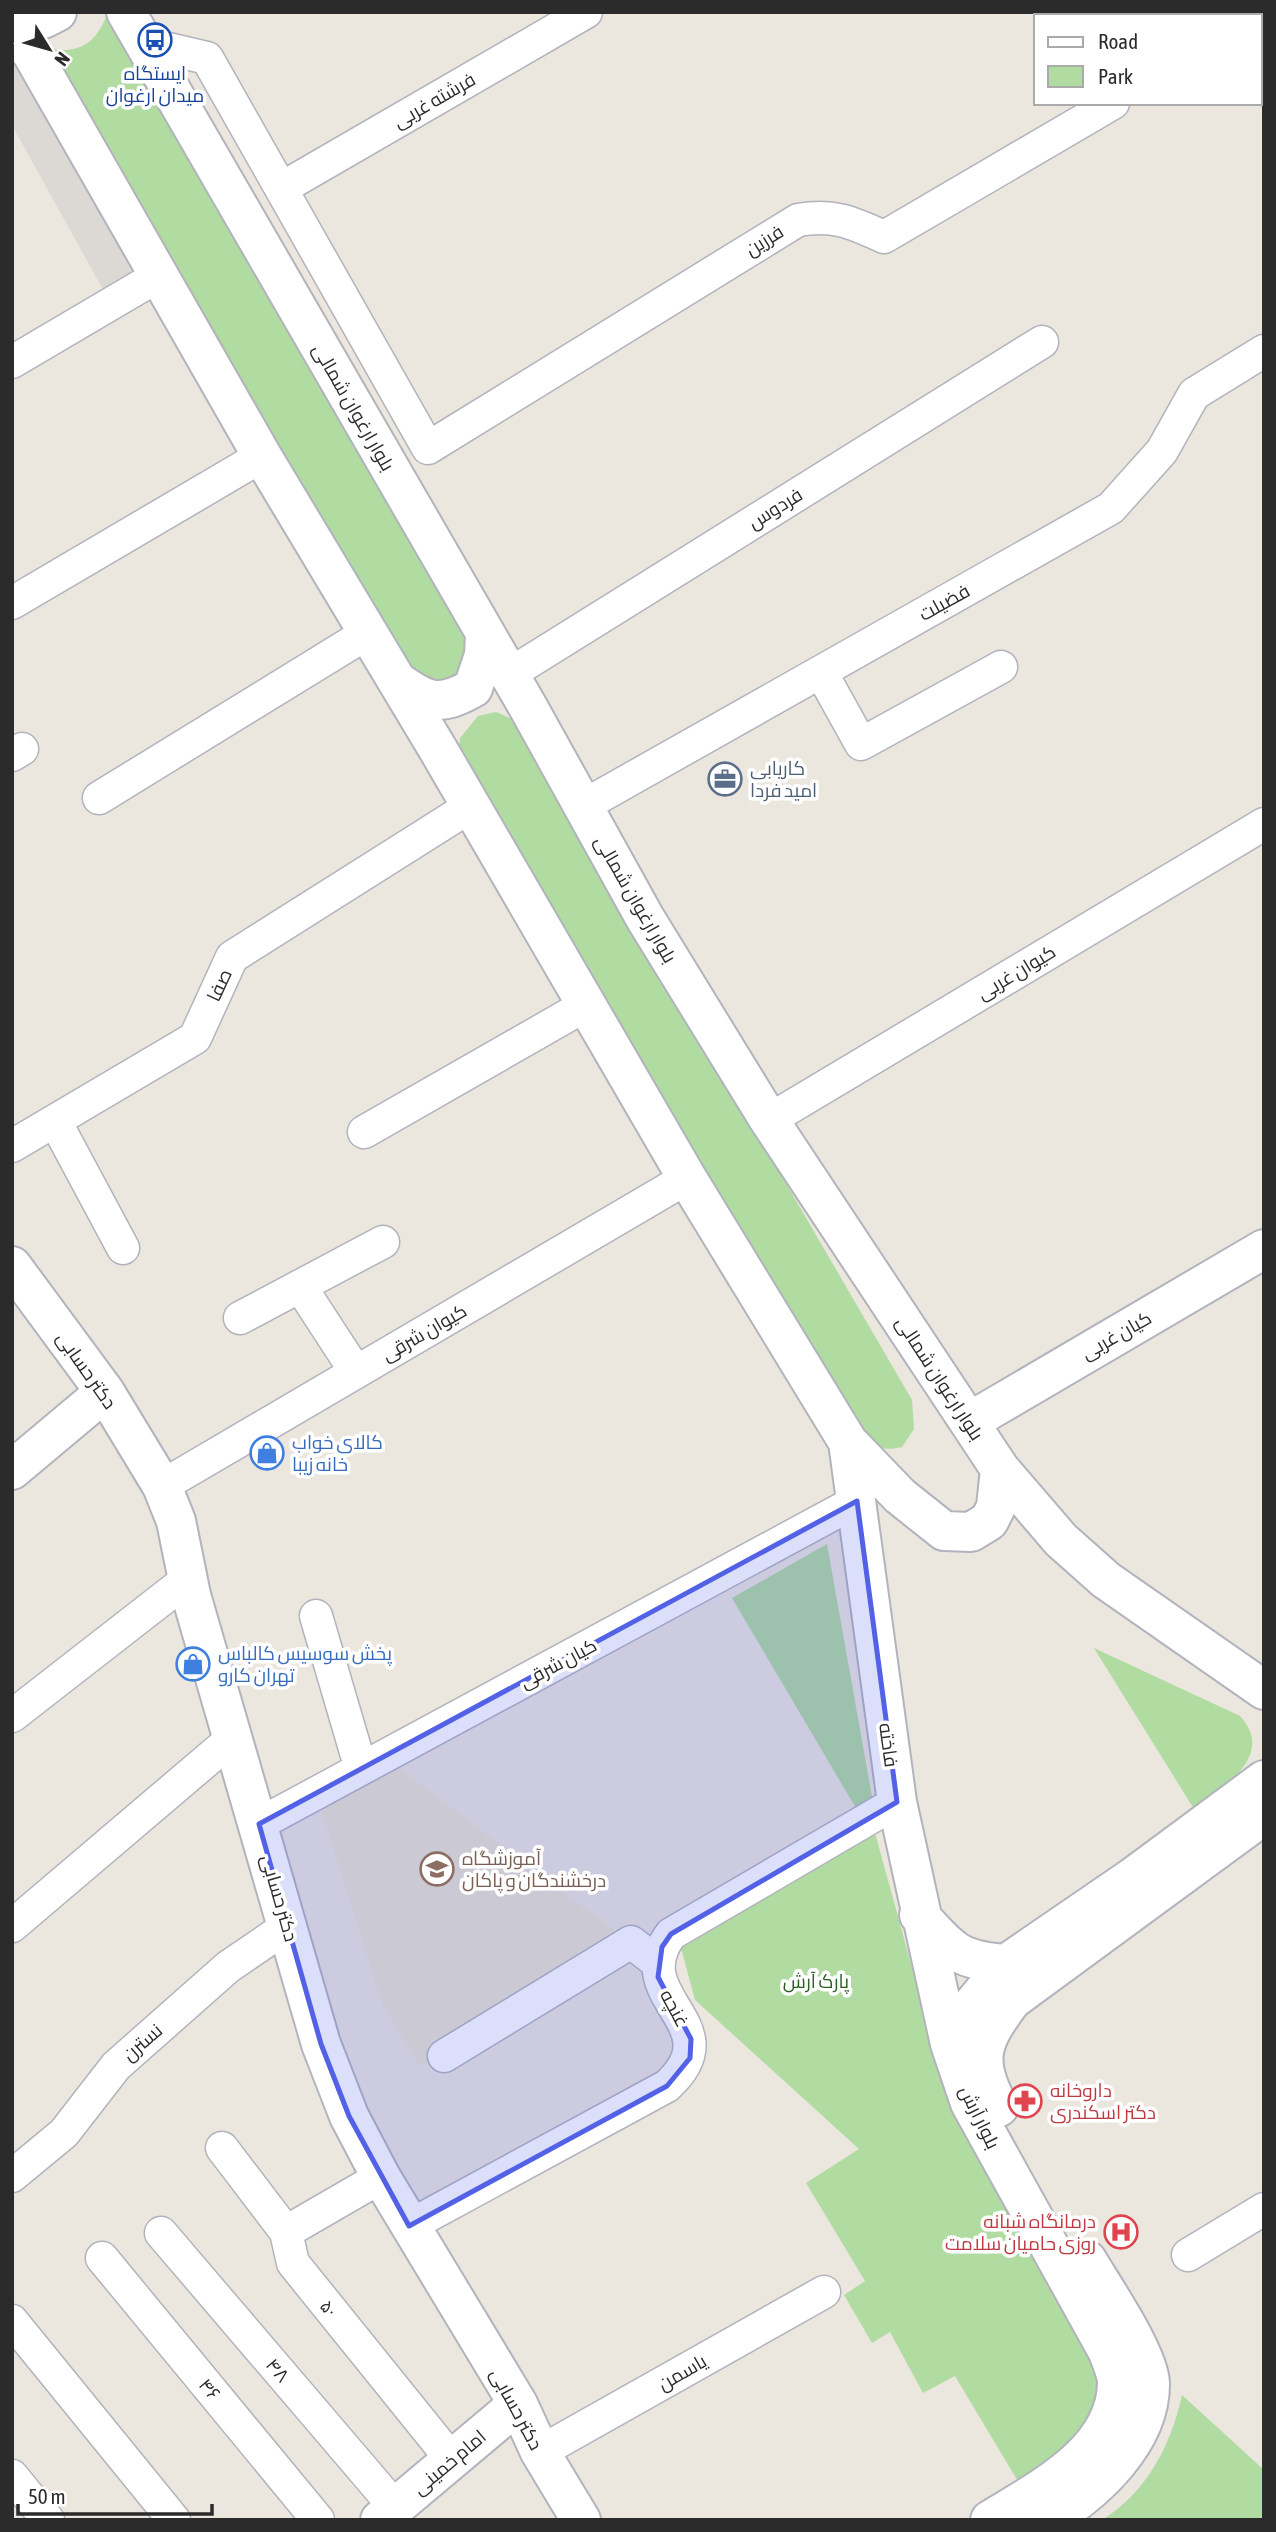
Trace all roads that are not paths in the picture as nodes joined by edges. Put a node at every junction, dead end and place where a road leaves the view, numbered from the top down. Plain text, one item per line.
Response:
1 (58, 12) edge
2 (586, 12) edge
3 (12, 21) edge
4 (135, 28) edge
5 (12, 33) edge
6 (1110, 105) edge
7 (282, 188) junction
8 (158, 276) junction
9 (1042, 342) dead end
10 (1264, 351) edge
11 (12, 362) edge
12 (262, 456) junction
13 (12, 603) edge
14 (369, 632) junction
15 (485, 634) junction
16 (1000, 667) dead end
17 (821, 671) junction
18 (508, 675) junction
19 (397, 681) junction
20 (528, 706) junction
21 (439, 751) junction
22 (99, 798) dead end
23 (471, 806) junction
24 (583, 806) junction
25 (1264, 824) edge
26 (586, 1004) junction
27 (769, 1119) junction
28 (55, 1121) junction
29 (364, 1132) dead end
30 (12, 1146) edge
31 (687, 1178) junction
32 (383, 1242) dead end
33 (123, 1248) dead end
34 (1264, 1249) edge
35 (12, 1266) edge
36 (300, 1286) junction
37 (240, 1318) dead end
38 (356, 1372) junction
39 (105, 1392) junction
40 (969, 1422) junction
41 (848, 1442) junction
42 (1000, 1469) junction
43 (12, 1470) edge
44 (162, 1486) junction
45 (857, 1501) junction
46 (188, 1579) junction
47 (316, 1616) dead end
48 (1264, 1690) edge
49 (12, 1716) edge
50 (233, 1738) junction
51 (361, 1769) junction
52 (1264, 1780) edge
53 (897, 1802) junction
54 (1264, 1815) edge
55 (259, 1824) junction
56 (919, 1915) junction
57 (12, 1926) edge
58 (288, 1926) junction
59 (658, 1963) junction
60 (1006, 1964) junction
61 (950, 2044) junction
62 (444, 2056) dead end
63 (222, 2148) dead end
64 (12, 2176) edge
65 (381, 2177) junction
66 (1264, 2209) edge
67 (409, 2227) junction
68 (286, 2232) junction
69 (161, 2233) dead end
70 (1188, 2255) dead end
71 (102, 2258) dead end
72 (824, 2292) dead end
73 (12, 2321) edge
74 (518, 2404) junction
75 (540, 2452) junction
76 (452, 2459) junction
77 (12, 2476) edge
78 (400, 2509) edge
79 (48, 2520) edge
80 (174, 2520) edge
81 (318, 2520) edge
82 (581, 2520) edge
83 (990, 2520) edge
84 (1049, 2520) edge

1 - 3 street
2 - 7 street, فرشته غربی
4 - 7 street
4 - 15 street, بلوار ارغوان شمالی
5 - 8 street
6 - 7 street, فرزین
8 - 11 street
8 - 12 street
9 - 18 street, فردوس
10 - 17 street, فضیلت
12 - 13 street
12 - 14 street
14 - 19 street
14 - 22 street
15 - 18 street, بلوار ارغوان شمالی
15 - 19 street
16 - 17 street
17 - 24 street, فضیلت
18 - 20 street, بلوار ارغوان شمالی
19 - 21 street
20 - 21 street
20 - 24 street, بلوار ارغوان شمالی
21 - 23 street
23 - 26 street
23 - 28 street, صفا
24 - 27 street, بلوار ارغوان شمالی
25 - 27 street, کیوان غربی
26 - 29 street
26 - 31 street
27 - 40 street, بلوار ارغوان شمالی
28 - 30 street, صفا
28 - 33 street
31 - 38 street, کیوان شرقی
31 - 41 street
32 - 36 street
34 - 40 street, کیان غربی
35 - 39 street, دکتر حسابی
36 - 37 street
36 - 38 street
38 - 44 street, کیوان شرقی
39 - 43 street
39 - 44 street, دکتر حسابی
40 - 42 street, بلوار ارغوان شمالی
41 - 42 street
41 - 45 street, فاخته
42 - 48 street, بلوار ارغوان شمالی
44 - 46 street, دکتر حسابی
45 - 51 street, کیان شرقی
45 - 53 street, فاخته
46 - 49 street
46 - 50 street, دکتر حسابی
47 - 51 street
50 - 55 street, دکتر حسابی
50 - 57 street
51 - 55 street, کیان شرقی
52 - 60 street
53 - 56 street, فاخته
53 - 59 street, غنچه
54 - 84 street, بلوار آرش
55 - 58 street, دکتر حسابی
56 - 60 street
56 - 61 street, فاخته
58 - 64 street, نسترن
58 - 65 street, دکتر حسابی
59 - 62 street
59 - 67 street, غنچه
60 - 61 street
61 - 83 street, بلوار آرش
63 - 68 street, ۵۰
65 - 67 street, دکتر حسابی
65 - 68 street
66 - 70 street
67 - 74 street, دکتر حسابی
68 - 76 street, ۵۰
69 - 78 street, ۴۸
71 - 81 street, ۴۶
72 - 75 street, یاسمن
73 - 80 street
74 - 75 street, دکتر حسابی
74 - 76 street, امام خمینی
75 - 82 street, دکتر حسابی
76 - 78 street, امام خمینی
77 - 79 street

